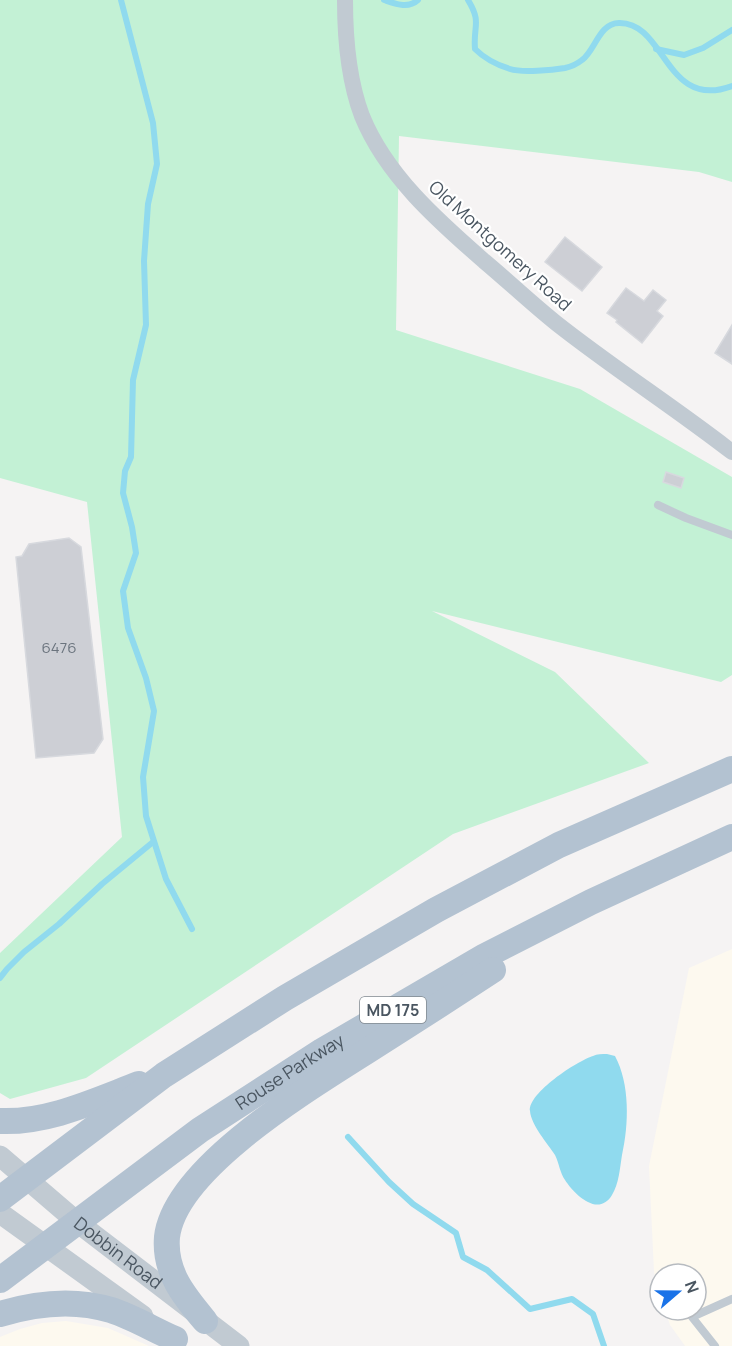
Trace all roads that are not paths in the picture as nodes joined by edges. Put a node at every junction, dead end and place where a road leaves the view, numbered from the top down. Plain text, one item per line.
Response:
1 (345, 0) edge
2 (732, 452) edge
3 (658, 505) dead end
4 (732, 535) edge
5 (732, 770) edge
6 (732, 837) edge
7 (674, 864) junction
8 (164, 1075) junction
9 (0, 1120) edge
10 (0, 1156) edge
11 (27, 1179) junction
12 (0, 1198) edge
13 (0, 1213) edge
14 (77, 1222) junction
15 (46, 1246) junction
16 (0, 1280) edge
17 (732, 1299) edge
18 (0, 1314) edge
19 (205, 1321) junction
20 (180, 1343) edge
21 (238, 1346) edge
22 (715, 1346) edge

1 - 2 street, Old Montgomery Road
3 - 4 lane
5 - 8 main road
6 - 7 main road, Rouse Parkway / MD 175
7 - 14 main road, Rouse Parkway / MD 175
7 - 19 main road
8 - 9 main road
8 - 11 main road
10 - 11 street, Dobbin Road
11 - 12 main road
11 - 14 street, Dobbin Road
13 - 15 street, Dobbin Road
14 - 15 main road, Rouse Parkway / MD 175
14 - 19 street, Dobbin Road
15 - 16 main road, Rouse Parkway / MD 175
15 - 20 street, Dobbin Road
17 - 22 lane
18 - 20 main road
19 - 21 street, Dobbin Road

